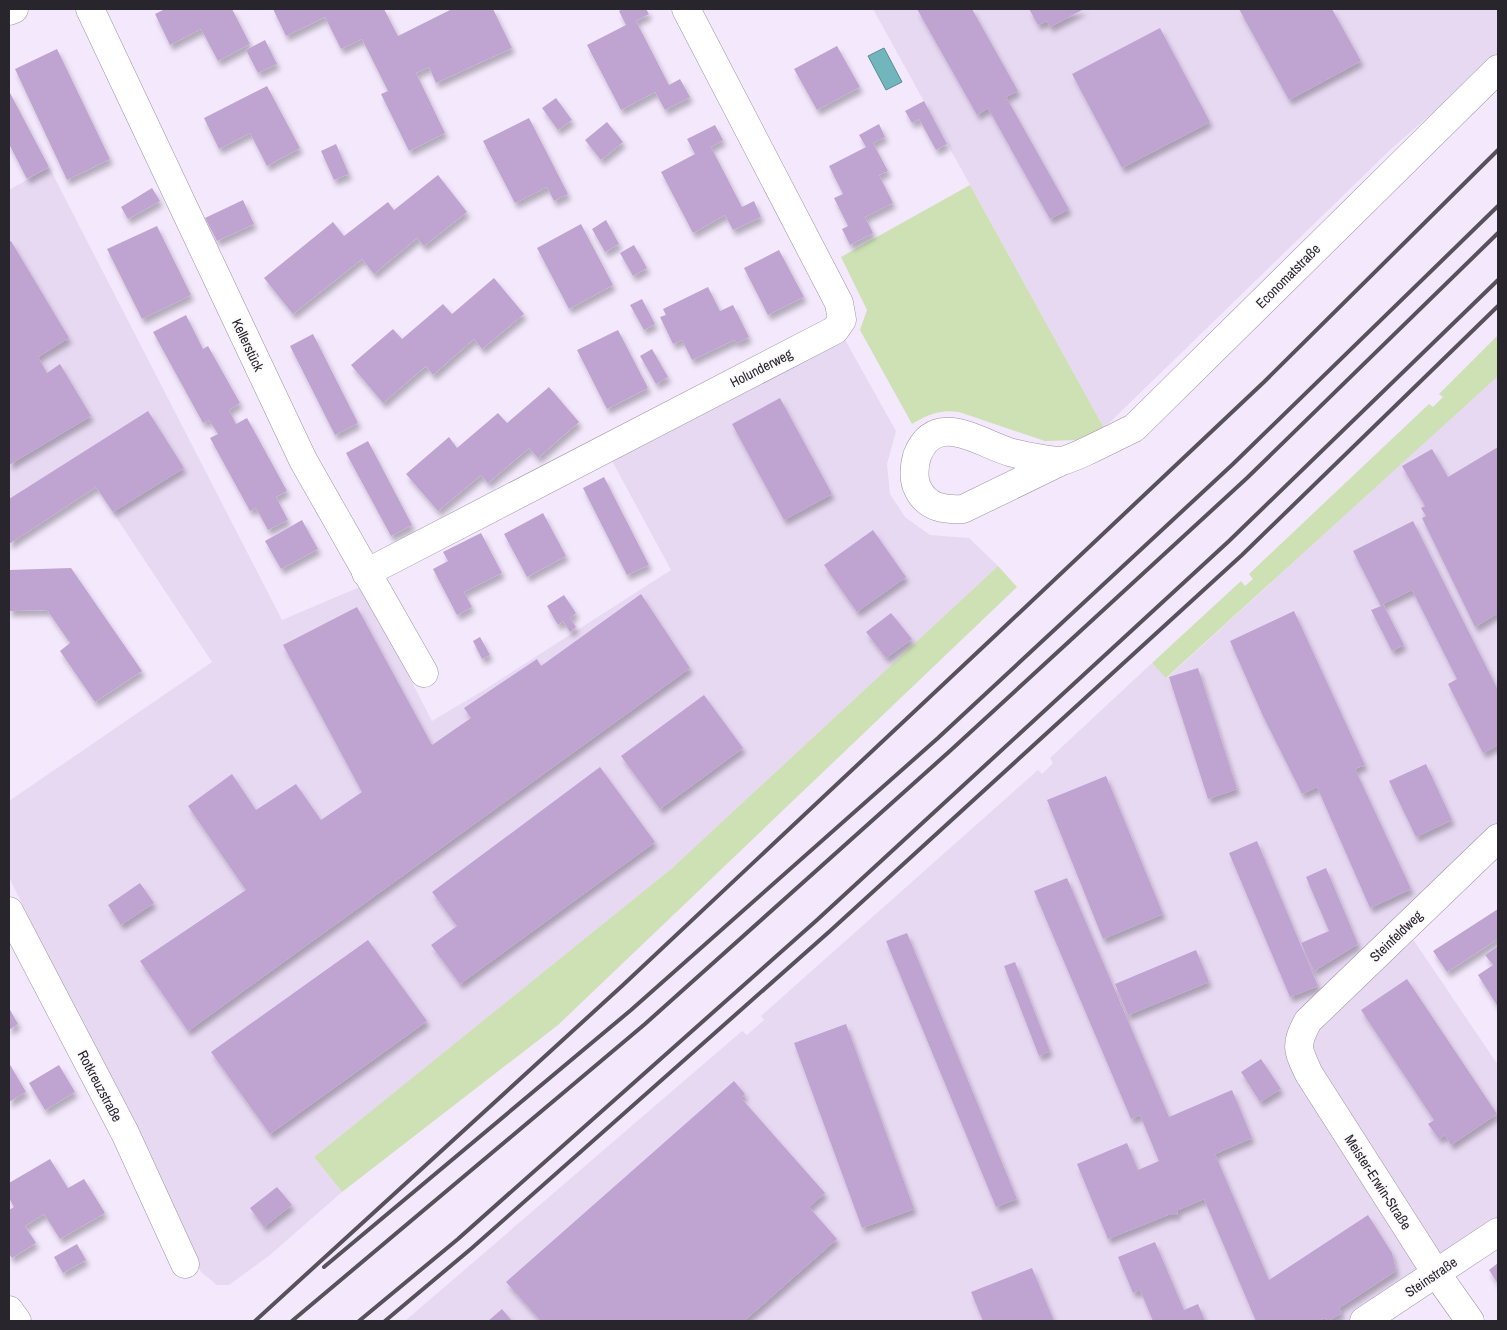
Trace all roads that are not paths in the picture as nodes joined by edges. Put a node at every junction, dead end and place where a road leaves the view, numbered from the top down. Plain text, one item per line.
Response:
1 (14, 9) edge
2 (90, 9) edge
3 (686, 9) edge
4 (9, 11) edge
5 (1498, 69) edge
6 (1062, 461) junction
7 (366, 573) junction
8 (424, 673) dead end
9 (1498, 838) edge
10 (9, 911) edge
11 (1298, 1038) joint
12 (1498, 1232) edge
13 (185, 1264) dead end
14 (1436, 1273) junction
15 (9, 1310) edge
16 (17, 1321) edge
17 (1364, 1321) edge
18 (1470, 1321) edge

1 - 4 street
2 - 7 street, Kellerstück
3 - 7 street, Holunderweg
5 - 6 street, Economatstraße
6 - 6 street, Economatstraße
7 - 8 street, Kellerstück
9 - 11 street, Steinfeldweg
10 - 13 street, Rotkreuzstraße
11 - 14 street, Meister-Erwin-Straße
12 - 14 street, Steinstraße
14 - 17 street, Steinstraße
14 - 18 street, Meister-Erwin-Straße
15 - 16 street

